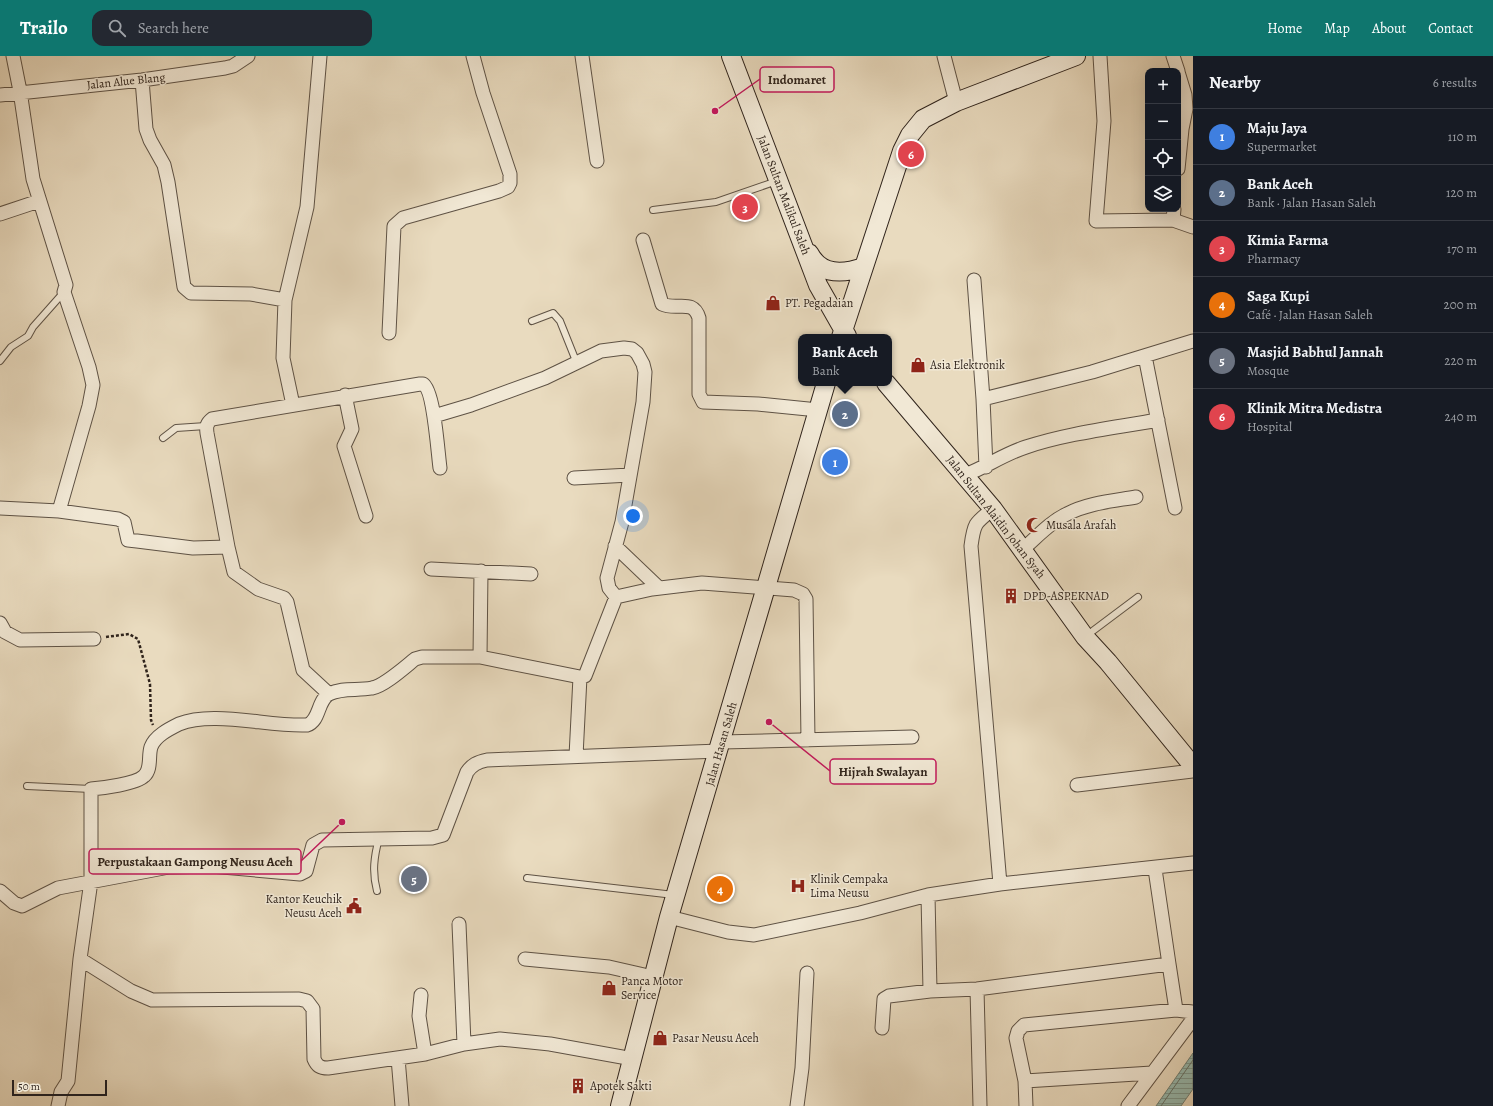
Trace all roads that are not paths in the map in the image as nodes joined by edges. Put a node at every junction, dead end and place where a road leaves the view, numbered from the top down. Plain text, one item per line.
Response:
1 (13, 56) edge
2 (320, 56) edge
3 (472, 56) edge
4 (582, 56) edge
5 (731, 56) edge
6 (944, 56) edge
7 (1073, 56) edge
8 (1100, 56) edge
9 (1173, 56) edge
10 (246, 57) edge
11 (1177, 68) edge
12 (142, 80) junction
13 (1181, 81) edge
14 (20, 91) junction
15 (0, 94) edge
16 (956, 102) junction
17 (1190, 109) edge
18 (1181, 140) edge
19 (597, 161) dead end
20 (779, 181) junction
21 (39, 201) junction
22 (653, 210) dead end
23 (0, 214) edge
24 (1174, 215) edge
25 (1193, 227) edge
26 (801, 236) junction
27 (643, 240) dead end
28 (864, 267) junction
29 (974, 280) dead end
30 (64, 292) junction
31 (285, 300) junction
32 (532, 321) dead end
33 (389, 333) dead end
34 (843, 334) edge
35 (844, 334) edge
36 (1193, 341) edge
37 (1146, 356) junction
38 (0, 361) edge
39 (576, 361) junction
40 (825, 386) edge
41 (889, 386) edge
42 (345, 395) junction
43 (983, 399) junction
44 (293, 406) junction
45 (818, 410) junction
46 (434, 416) junction
47 (1158, 420) junction
48 (206, 426) junction
49 (163, 438) dead end
50 (986, 467) junction
51 (440, 468) dead end
52 (630, 475) junction
53 (965, 475) junction
54 (574, 478) dead end
55 (1136, 497) dead end
56 (0, 508) edge
57 (1175, 508) dead end
58 (993, 509) junction
59 (59, 511) junction
60 (366, 516) dead end
61 (615, 546) junction
62 (228, 547) junction
63 (1023, 549) junction
64 (431, 569) dead end
65 (481, 572) junction
66 (531, 574) dead end
67 (766, 587) junction
68 (659, 588) junction
69 (616, 597) junction
70 (1138, 597) dead end
71 (2, 629) edge
72 (1085, 637) junction
73 (94, 639) road end
74 (480, 657) junction
75 (580, 677) junction
76 (329, 694) junction
77 (912, 737) dead end
78 (808, 740) junction
79 (720, 747) junction
80 (576, 756) junction
81 (1192, 764) edge
82 (1077, 785) dead end
83 (27, 786) dead end
84 (91, 789) junction
85 (379, 838) junction
86 (1193, 863) edge
87 (1155, 869) junction
88 (527, 878) dead end
89 (90, 881) junction
90 (1000, 884) junction
91 (0, 890) edge
92 (377, 891) dead end
93 (676, 895) junction
94 (928, 895) junction
95 (669, 917) junction
96 (459, 924) dead end
97 (80, 959) junction
98 (525, 959) dead end
99 (1169, 964) junction
100 (807, 973) dead end
101 (653, 977) junction
102 (977, 990) junction
103 (930, 991) junction
104 (421, 994) dead end
105 (1176, 1010) junction
106 (1193, 1012) edge
107 (1193, 1019) edge
108 (882, 1028) dead end
109 (464, 1044) junction
110 (425, 1054) junction
111 (398, 1058) junction
112 (633, 1059) junction
113 (1152, 1073) junction
114 (1025, 1081) junction
115 (58, 1106) edge
116 (402, 1106) edge
117 (620, 1106) edge
118 (797, 1106) edge
119 (980, 1106) edge
120 (1026, 1106) edge
121 (1128, 1106) edge

1 - 14 street
2 - 31 street
3 - 33 street
4 - 19 street
5 - 20 street, Jalan Sultan Malikul Saleh
6 - 16 street
7 - 16 street
8 - 24 street
9 - 11 street
10 - 12 street, Jalan Alue Blang
12 - 14 street, Jalan Alue Blang
12 - 31 street
13 - 17 street
14 - 15 street, Jalan Alue Blang
14 - 21 street
16 - 28 street
17 - 18 street
20 - 22 lane
20 - 26 street, Jalan Sultan Malikul Saleh
21 - 23 street
21 - 30 street
24 - 25 street
26 - 28 street
26 - 34 street, Jalan Sultan Malikul Saleh
27 - 45 street
28 - 35 street
29 - 43 street
30 - 38 lane
30 - 59 street
31 - 44 street
32 - 39 lane
36 - 37 street
37 - 43 street
37 - 47 street
39 - 46 street
39 - 52 street
40 - 45 street, Jalan Hasan Saleh
41 - 53 street, Jalan Sultan Alaidin Johan Syah
42 - 44 street
42 - 46 street
42 - 60 street
43 - 50 street
44 - 48 street
45 - 67 street, Jalan Hasan Saleh
46 - 51 street
47 - 50 street
47 - 57 street
48 - 49 lane
48 - 62 street
50 - 53 street
52 - 54 street
52 - 61 street
53 - 58 street, Jalan Sultan Alaidin Johan Syah
55 - 63 street
56 - 59 street
58 - 63 street, Jalan Sultan Alaidin Johan Syah
58 - 90 street
59 - 62 street
61 - 68 street
61 - 69 street
62 - 76 street
63 - 72 street, Jalan Sultan Alaidin Johan Syah
64 - 65 street
65 - 66 street
65 - 74 street
67 - 68 street
67 - 78 street
67 - 79 street, Jalan Hasan Saleh
68 - 69 street
69 - 75 street
70 - 72 lane
71 - 73 street
72 - 81 street, Jalan Sultan Alaidin Johan Syah
74 - 75 street
74 - 76 street
75 - 80 street
76 - 84 street
77 - 78 street
78 - 79 street
79 - 80 street
79 - 93 street, Jalan Hasan Saleh
80 - 85 street
81 - 82 street
83 - 84 lane
84 - 89 street
85 - 89 street
85 - 92 lane
86 - 87 street
87 - 90 street
87 - 99 street
88 - 93 lane
89 - 91 street
89 - 97 street
90 - 94 street
93 - 95 street, Jalan Hasan Saleh
94 - 95 street
94 - 103 street
95 - 101 street, Jalan Hasan Saleh
96 - 109 street
97 - 111 street
97 - 115 street
98 - 101 street
99 - 102 street
99 - 105 street
100 - 118 street
101 - 112 street, Jalan Hasan Saleh
102 - 103 street
102 - 119 street
103 - 108 street
104 - 110 street
105 - 106 street
105 - 114 street
107 - 113 street
109 - 110 street
109 - 112 street
110 - 111 street
111 - 116 street
112 - 117 street, Jalan Hasan Saleh
113 - 114 street
113 - 121 street
114 - 120 street

